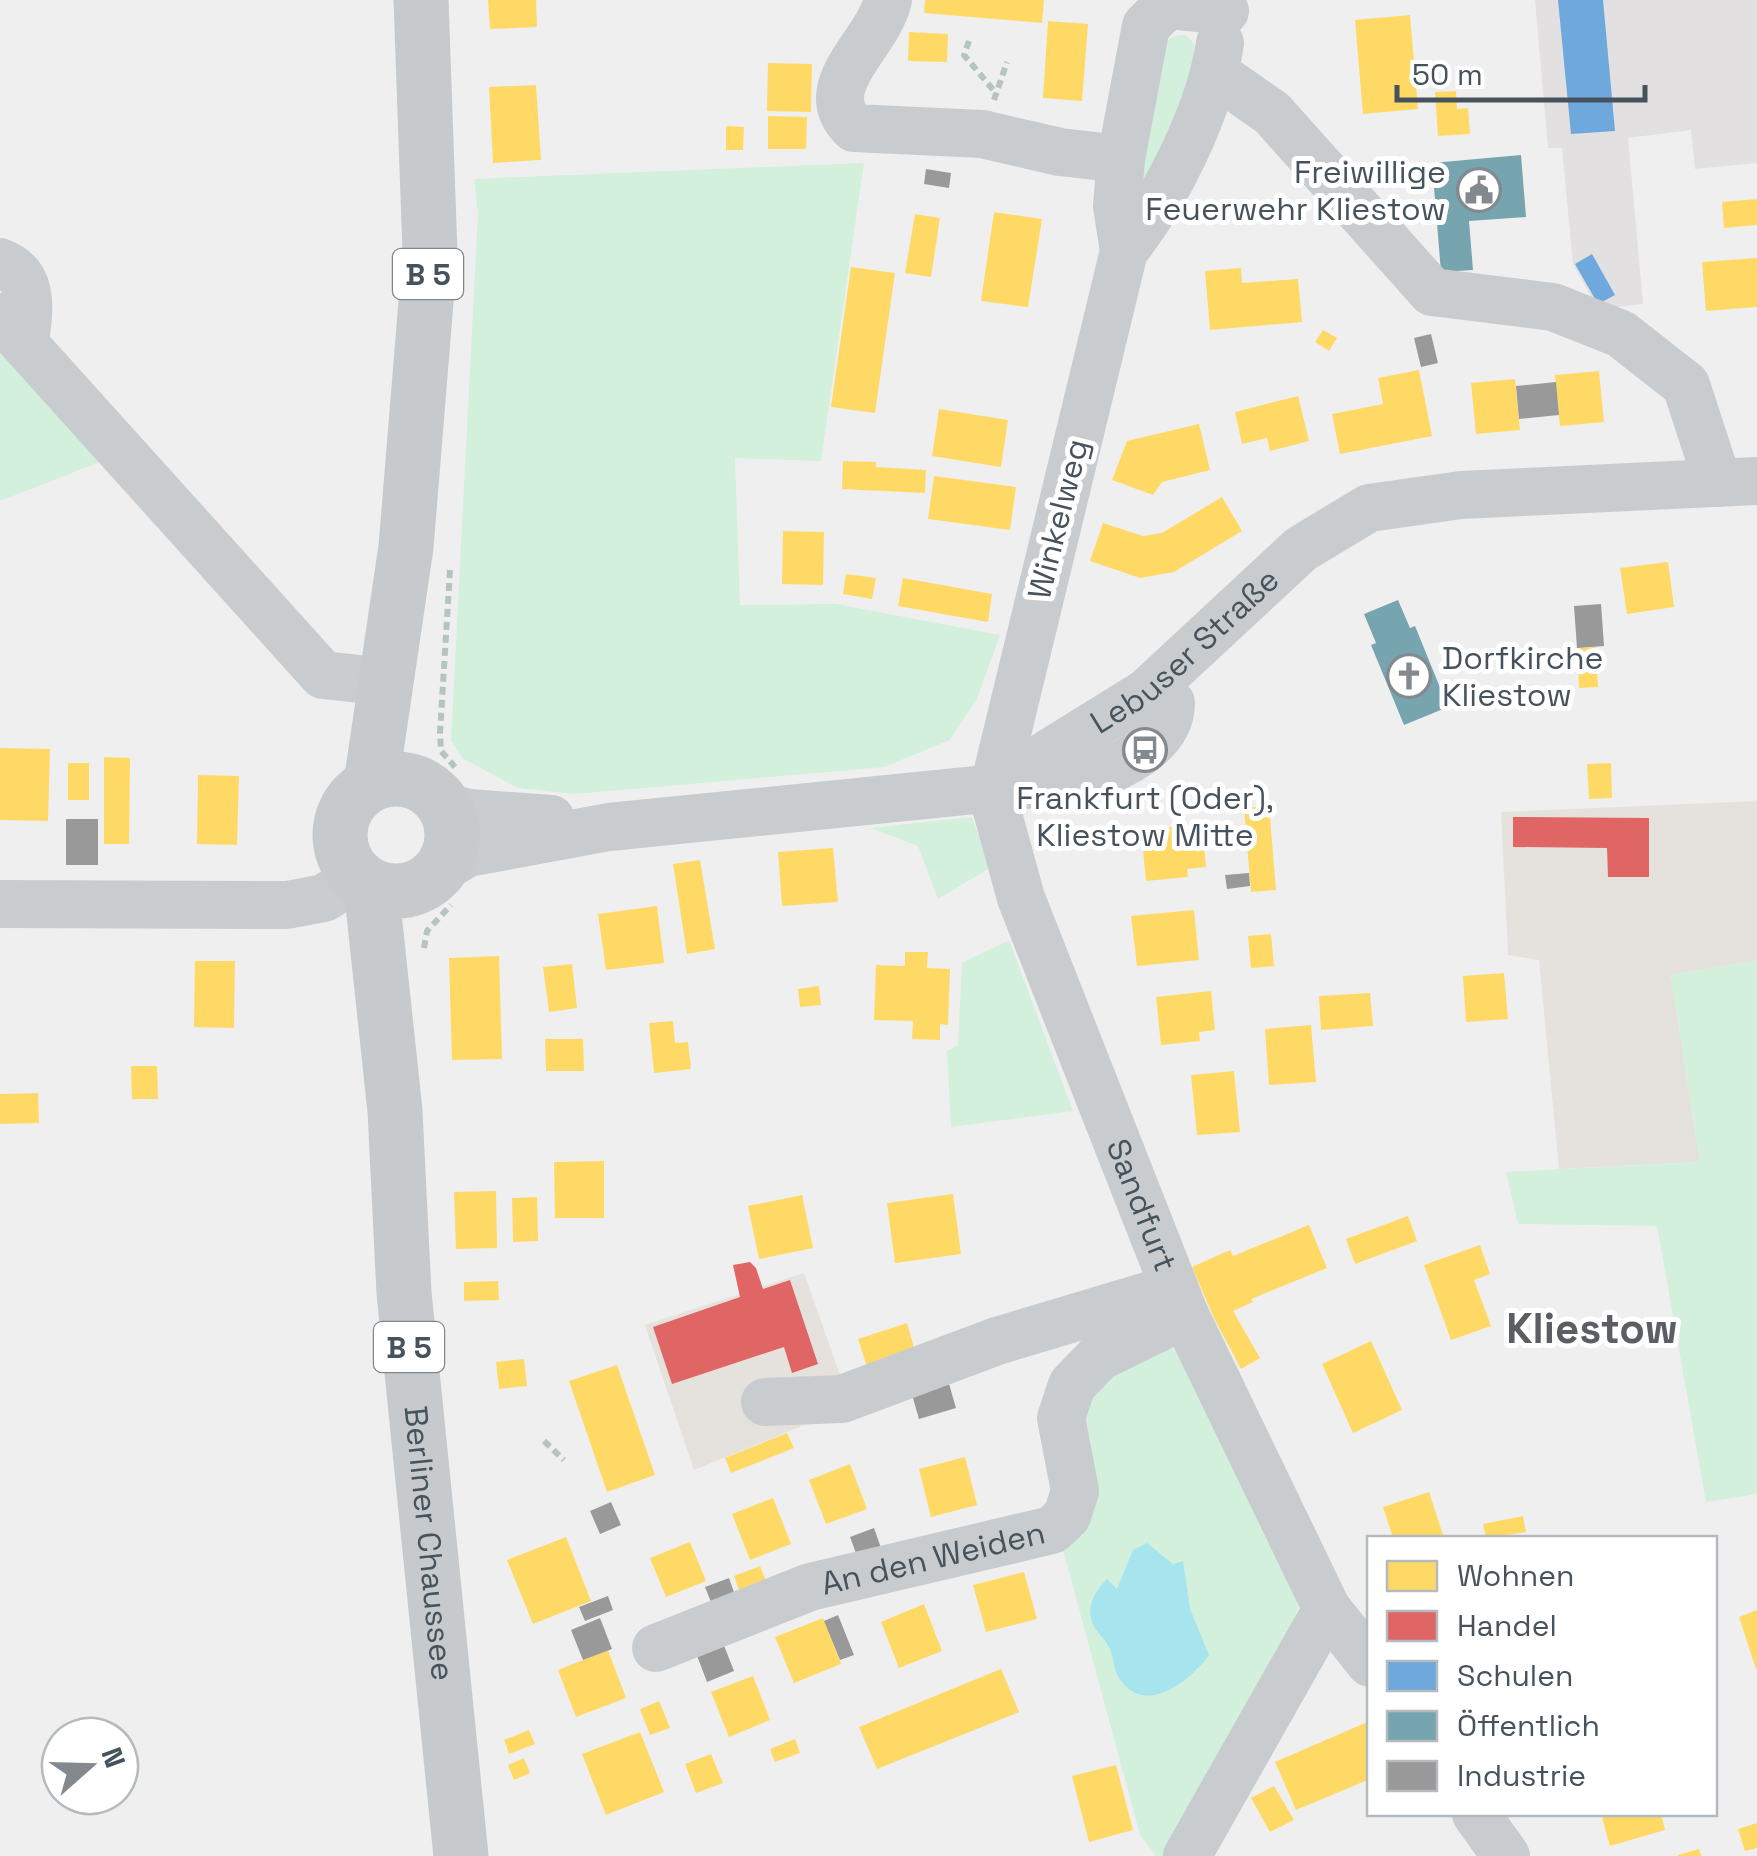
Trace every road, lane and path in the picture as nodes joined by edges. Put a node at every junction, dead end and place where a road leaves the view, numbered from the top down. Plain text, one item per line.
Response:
1 (421, 0) edge
2 (888, 0) edge
3 (1226, 5) edge
4 (970, 40) dead end
5 (1216, 74) junction
6 (996, 93) dead end
7 (1121, 159) junction
8 (1124, 251) junction
9 (0, 262) edge
10 (12, 330) edge
11 (1738, 482) edge
12 (406, 547) junction
13 (387, 682) junction
14 (994, 787) junction
15 (410, 791) junction
16 (609, 826) junction
17 (397, 880) junction
18 (0, 904) edge
19 (1180, 1302) junction
20 (765, 1402) dead end
21 (544, 1442) dead end
22 (564, 1460) dead end
23 (1327, 1608) junction
24 (656, 1648) dead end
25 (1367, 1659) edge
26 (1477, 1816) edge
27 (461, 1856) edge
28 (1187, 1856) edge
29 (1506, 1856) edge

1 - 12 main road, B 5
2 - 7 street
3 - 5 street, Winkelweg
3 - 7 street, Winkelweg
4 - 6 path
5 - 8 street, Winkelweg
5 - 11 street
7 - 8 street, Winkelweg
8 - 14 street, Winkelweg
9 - 10 street
10 - 13 street
11 - 14 street, Lebuser Straße
12 - 13 main road, B 5
12 - 15 main road, B 5
13 - 15 main road, B 5
14 - 16 street, Lebuser Straße
14 - 19 street, Sandfurt
15 - 16 street, Lebuser Straße
15 - 17 main road
15 - 17 main road
16 - 17 street, Lebuser Straße
17 - 18 street
17 - 27 main road, Berliner Chaussee / B 5
19 - 20 street
19 - 23 street, Sandfurt
19 - 24 street, An den Weiden
21 - 22 path
23 - 25 street, Sandfurt
23 - 28 street
26 - 29 street

